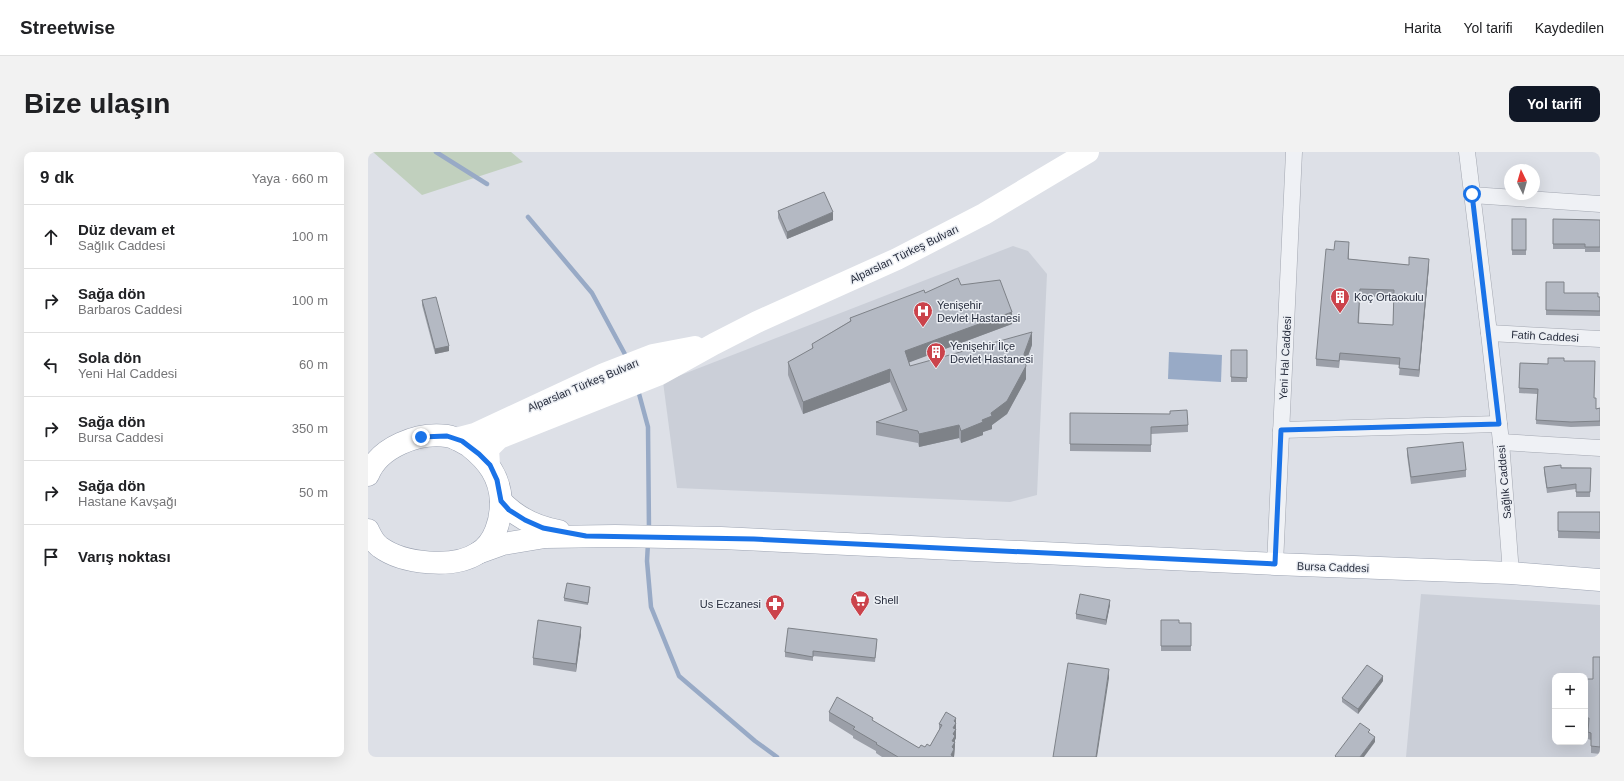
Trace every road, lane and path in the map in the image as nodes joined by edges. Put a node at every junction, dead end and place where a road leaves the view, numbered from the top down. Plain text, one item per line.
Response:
1 (1088, 152) edge
2 (1294, 152) edge
3 (1467, 152) edge
4 (1472, 194) junction
5 (1600, 204) edge
6 (1489, 333) junction
7 (1600, 339) edge
8 (656, 365) junction
9 (1499, 424) junction
10 (1281, 430) junction
11 (456, 439) junction
12 (1501, 442) junction
13 (1600, 448) edge
14 (490, 465) junction
15 (368, 473) edge
16 (501, 501) junction
17 (586, 536) junction
18 (372, 540) edge
19 (478, 553) junction
20 (1275, 564) junction
21 (1511, 573) junction
22 (1600, 580) edge

1 - 8 main road, Alparslan Türkeş Bulvarı
2 - 10 street, Yeni Hal Caddesi
3 - 4 street, Sağlık Caddesi
4 - 5 street
4 - 6 street, Sağlık Caddesi
6 - 7 street, Fatih Caddesi
6 - 9 street, Sağlık Caddesi
8 - 11 main road, Alparslan Türkeş Bulvarı
8 - 14 main road, Alparslan Türkeş Bulvarı
9 - 10 street
9 - 12 street, Sağlık Caddesi
10 - 20 street, Yeni Hal Caddesi
11 - 14 main road
11 - 15 main road
12 - 13 street
12 - 21 street, Sağlık Caddesi
14 - 16 main road
16 - 17 main road, Bursa Caddesi
16 - 19 main road
17 - 19 main road, Bursa Caddesi
17 - 20 main road, Bursa Caddesi
18 - 19 main road, Bursa Caddesi
20 - 21 main road, Bursa Caddesi
21 - 22 main road, Bursa Caddesi

